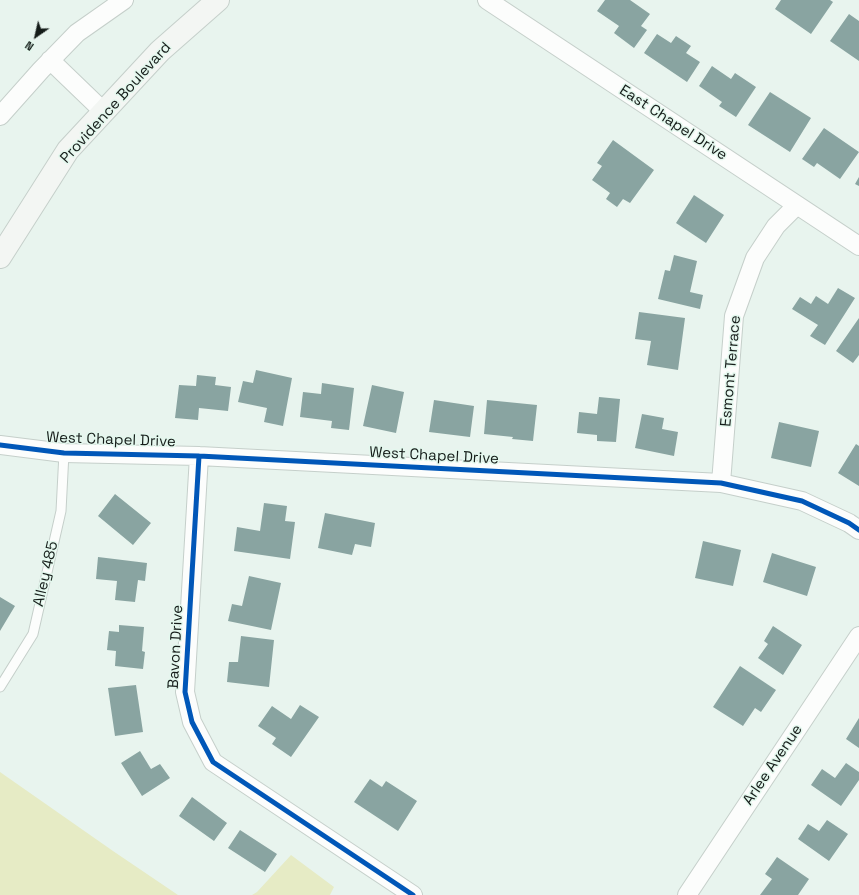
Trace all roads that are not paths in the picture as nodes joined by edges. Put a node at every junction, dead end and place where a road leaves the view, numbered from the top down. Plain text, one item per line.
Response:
1 (124, 0) edge
2 (218, 0) edge
3 (487, 0) edge
4 (50, 60) junction
5 (104, 112) junction
6 (0, 116) edge
7 (797, 205) junction
8 (859, 246) edge
9 (0, 257) edge
10 (0, 445) edge
11 (64, 453) junction
12 (199, 456) junction
13 (722, 483) junction
14 (859, 530) edge
15 (859, 636) edge
16 (0, 687) edge
17 (413, 895) edge
18 (687, 895) edge

1 - 4 street
2 - 5 main road, Providence Boulevard
3 - 7 street, East Chapel Drive
4 - 5 street
4 - 6 street
5 - 9 main road, Providence Boulevard
7 - 8 street, East Chapel Drive
7 - 13 street, Esmont Terrace
10 - 11 street, West Chapel Drive
11 - 12 street, West Chapel Drive
11 - 16 lane, Alley 485
12 - 13 street, West Chapel Drive
12 - 17 street, Bavon Drive
13 - 14 street, West Chapel Drive
15 - 18 street, Arlee Avenue

